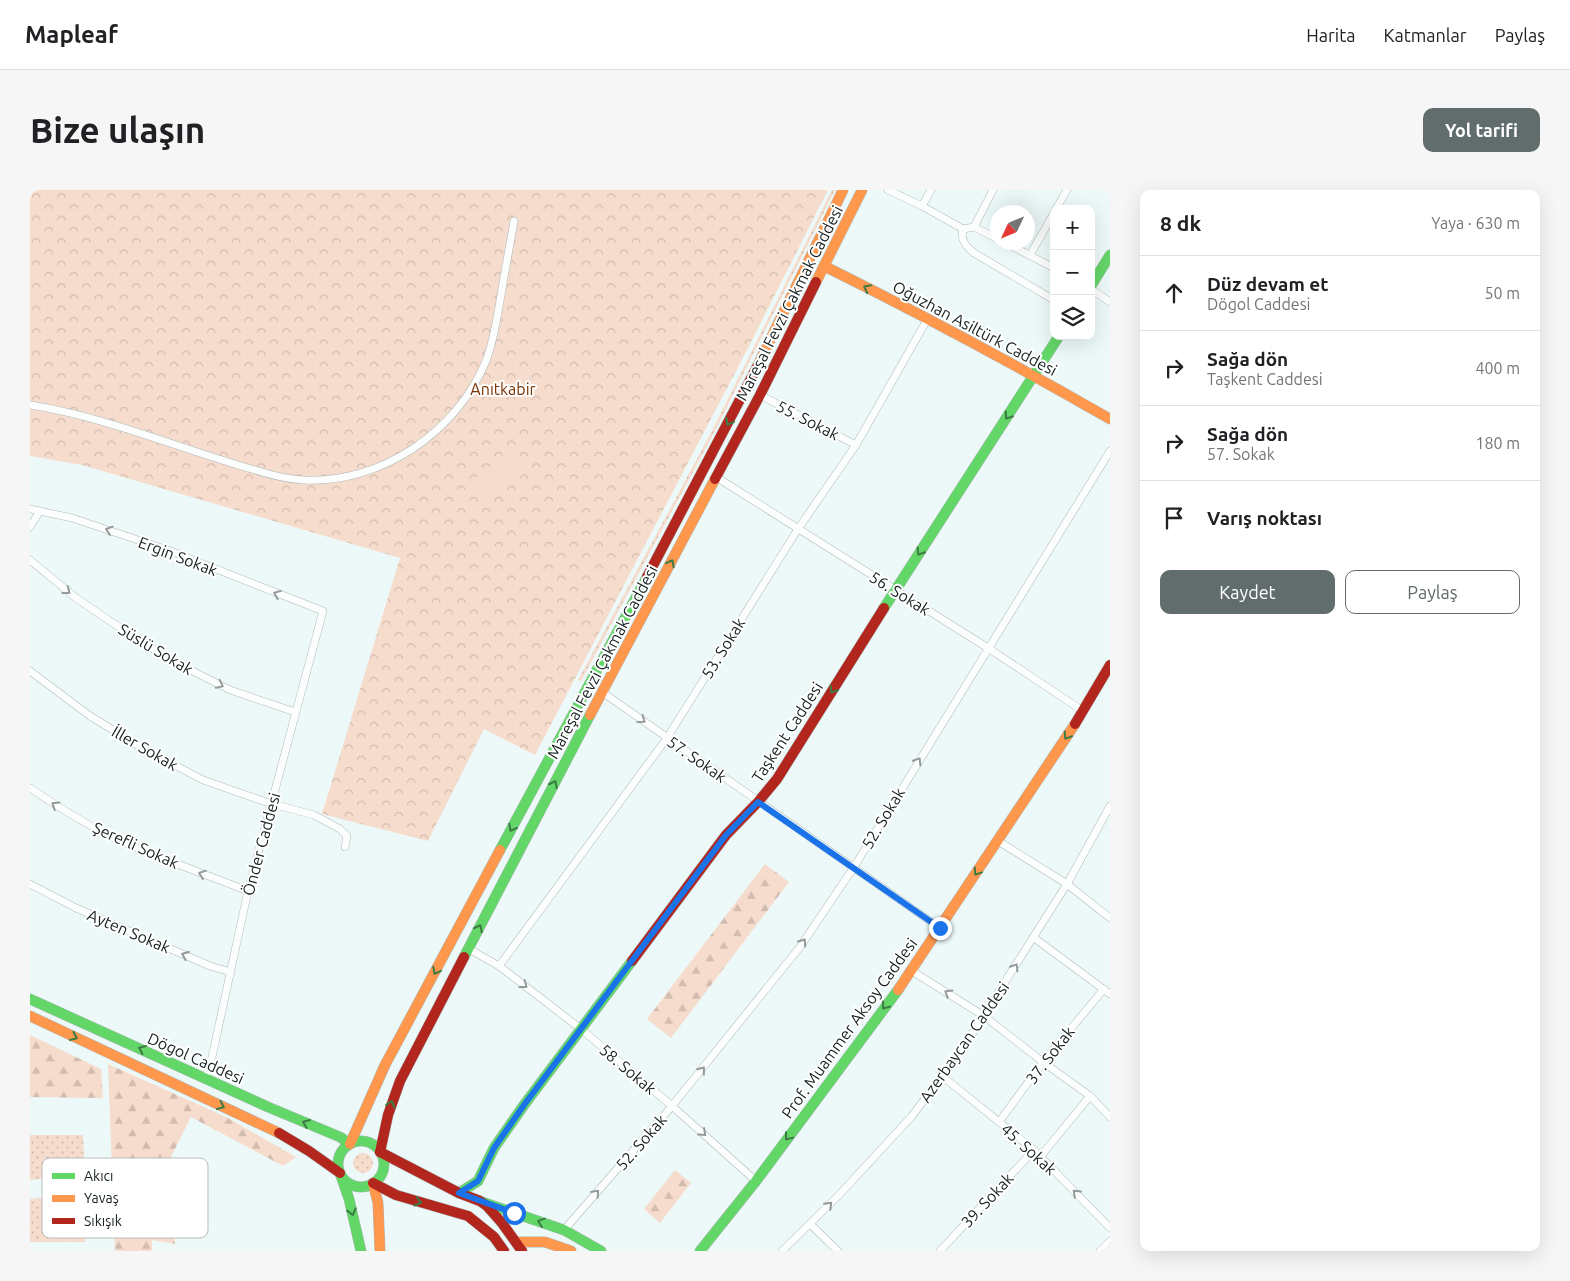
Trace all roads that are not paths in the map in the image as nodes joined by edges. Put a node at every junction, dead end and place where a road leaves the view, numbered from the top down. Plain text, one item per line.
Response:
1 (843, 190) edge
2 (862, 190) edge
3 (888, 190) edge
4 (930, 190) edge
5 (993, 190) edge
6 (1067, 190) edge
7 (1058, 205) edge
8 (922, 206) junction
9 (514, 220) dead end
10 (1050, 220) edge
11 (974, 227) junction
12 (963, 230) junction
13 (990, 235) edge
14 (1020, 250) edge
15 (1110, 254) edge
16 (1030, 255) junction
17 (824, 266) junction
18 (1050, 266) edge
19 (1095, 281) edge
20 (1095, 291) edge
21 (1050, 298) edge
22 (1110, 302) edge
23 (928, 318) junction
24 (1056, 340) edge
25 (1034, 375) junction
26 (760, 395) junction
27 (30, 405) edge
28 (1110, 419) edge
29 (856, 445) junction
30 (1110, 451) edge
31 (716, 476) junction
32 (30, 509) edge
33 (40, 511) junction
34 (30, 528) edge
35 (798, 529) junction
36 (30, 560) edge
37 (896, 589) junction
38 (323, 611) joint
39 (988, 648) junction
40 (1110, 665) edge
41 (30, 671) edge
42 (602, 692) junction
43 (1083, 711) junction
44 (295, 712) junction
45 (667, 738) junction
46 (30, 788) edge
47 (758, 802) junction
48 (272, 804) junction
49 (1110, 806) edge
50 (998, 841) junction
51 (345, 847) dead end
52 (854, 867) junction
53 (30, 884) edge
54 (1067, 884) junction
55 (248, 891) junction
56 (1110, 918) edge
57 (940, 928) junction
58 (1033, 937) junction
59 (469, 949) junction
60 (499, 966) junction
61 (912, 971) junction
62 (231, 972) junction
63 (1104, 989) junction
64 (1110, 994) edge
65 (30, 999) edge
66 (30, 1016) edge
67 (984, 1016) junction
68 (581, 1028) junction
69 (1043, 1062) junction
70 (942, 1076) junction
71 (206, 1078) junction
72 (1090, 1096) junction
73 (672, 1106) junction
74 (1110, 1117) edge
75 (999, 1122) junction
76 (350, 1144) junction
77 (1034, 1150) junction
78 (380, 1152) junction
79 (1040, 1157) junction
80 (340, 1173) junction
81 (756, 1181) junction
82 (373, 1183) junction
83 (459, 1193) junction
84 (480, 1201) junction
85 (810, 1224) junction
86 (1110, 1228) edge
87 (564, 1230) junction
88 (1110, 1241) edge
89 (519, 1247) edge
90 (361, 1251) edge
91 (380, 1251) edge
92 (504, 1251) edge
93 (571, 1251) edge
94 (601, 1251) edge
95 (700, 1251) edge
96 (782, 1251) edge
97 (838, 1251) edge
98 (940, 1251) edge
99 (1100, 1251) edge

1 -> 76 main road, Mareşal Fevzi Çakmak Caddesi
2 - 17 main road, Mareşal Fevzi Çakmak Caddesi
3 - 8 street
4 - 8 street
5 - 11 street
6 - 7 street
8 - 12 street
9 - 27 street
10 - 16 street
11 - 12 street
11 - 13 street
12 - 21 street
14 - 16 street
15 - 19 main road
16 - 18 street
23 -> 17 main road, Oğuzhan Asiltürk Caddesi
17 - 26 main road, Mareşal Fevzi Çakmak Caddesi
20 - 22 street
23 - 25 main road, Oğuzhan Asiltürk Caddesi
23 - 29 street, 53. Sokak
24 - 25 main road, Taşkent Caddesi
25 - 28 main road, Oğuzhan Asiltürk Caddesi
25 -> 37 main road, Taşkent Caddesi
26 - 29 street, 55. Sokak
26 - 31 main road, Mareşal Fevzi Çakmak Caddesi
29 - 35 street, 53. Sokak
30 - 39 street, 52. Sokak
31 - 35 street, 56. Sokak
42 -> 31 main road, Mareşal Fevzi Çakmak Caddesi
32 - 33 street, Ergin Sokak
33 - 34 street
38 -> 33 street, Ergin Sokak
35 - 37 street, 56. Sokak
35 - 45 street, 53. Sokak
36 -> 44 street, Süslü Sokak
37 - 39 street, 56. Sokak
37 -> 47 main road, Taşkent Caddesi
38 - 44 street, Önder Caddesi
39 - 43 street, 56. Sokak
52 -> 39 street, 52. Sokak
40 - 43 main road, Prof. Muammer Aksoy Caddesi
41 - 48 street, İller Sokak
42 -> 45 street, 57. Sokak
59 -> 42 main road, Mareşal Fevzi Çakmak Caddesi
43 -> 50 main road, Prof. Muammer Aksoy Caddesi
44 - 48 street, Önder Caddesi
45 - 47 street, 57. Sokak
45 - 60 street, 53. Sokak
55 -> 46 street, Şerefli Sokak
47 - 52 street, 57. Sokak
47 - 68 main road, Taşkent Caddesi
48 - 51 street, İller Sokak
48 - 55 street, Önder Caddesi
49 - 54 street, Azerbaycan Caddesi
50 - 54 street
50 -> 57 main road, Prof. Muammer Aksoy Caddesi
52 - 57 street, 57. Sokak
73 -> 52 street, 52. Sokak
62 -> 53 street, Ayten Sokak
54 - 56 street
54 - 58 street, Azerbaycan Caddesi
55 - 62 street, Önder Caddesi
57 - 61 main road, Prof. Muammer Aksoy Caddesi
58 - 63 street
67 -> 58 street, Azerbaycan Caddesi
59 - 60 street, 58. Sokak
78 -> 59 main road, Mareşal Fevzi Çakmak Caddesi
60 -> 68 street, 58. Sokak
67 -> 61 street
61 -> 81 main road, Prof. Muammer Aksoy Caddesi
62 - 71 street, Önder Caddesi
63 - 64 street
63 - 69 street, 37. Sokak
71 -> 65 main road, Dögol Caddesi
66 -> 80 main road, Dögol Caddesi
67 - 69 street
67 - 70 street, Azerbaycan Caddesi
68 - 73 street, 58. Sokak
68 - 83 main road, Taşkent Caddesi
69 - 72 street
69 - 75 street, 37. Sokak
70 - 75 street, 45. Sokak
85 -> 70 street, Azerbaycan Caddesi
76 -> 71 main road, Dögol Caddesi
72 - 74 street
72 - 79 street
73 -> 81 street, 58. Sokak
87 -> 73 street, 52. Sokak
75 - 77 street, 45. Sokak
76 - 78 main road
76 - 80 main road
77 - 79 street, 45. Sokak
77 - 98 street, 39. Sokak
78 - 82 main road
78 - 83 main road
86 -> 79 street, 45. Sokak
80 - 82 main road
80 -> 90 main road
81 - 95 main road, Prof. Muammer Aksoy Caddesi
82 - 91 main road
82 -> 92 main road
83 - 84 main road
87 -> 84 main road
84 - 89 main road
85 - 96 street, Azerbaycan Caddesi
85 - 97 street
87 - 94 main road
88 - 99 street
89 - 92 main road
89 - 93 main road

